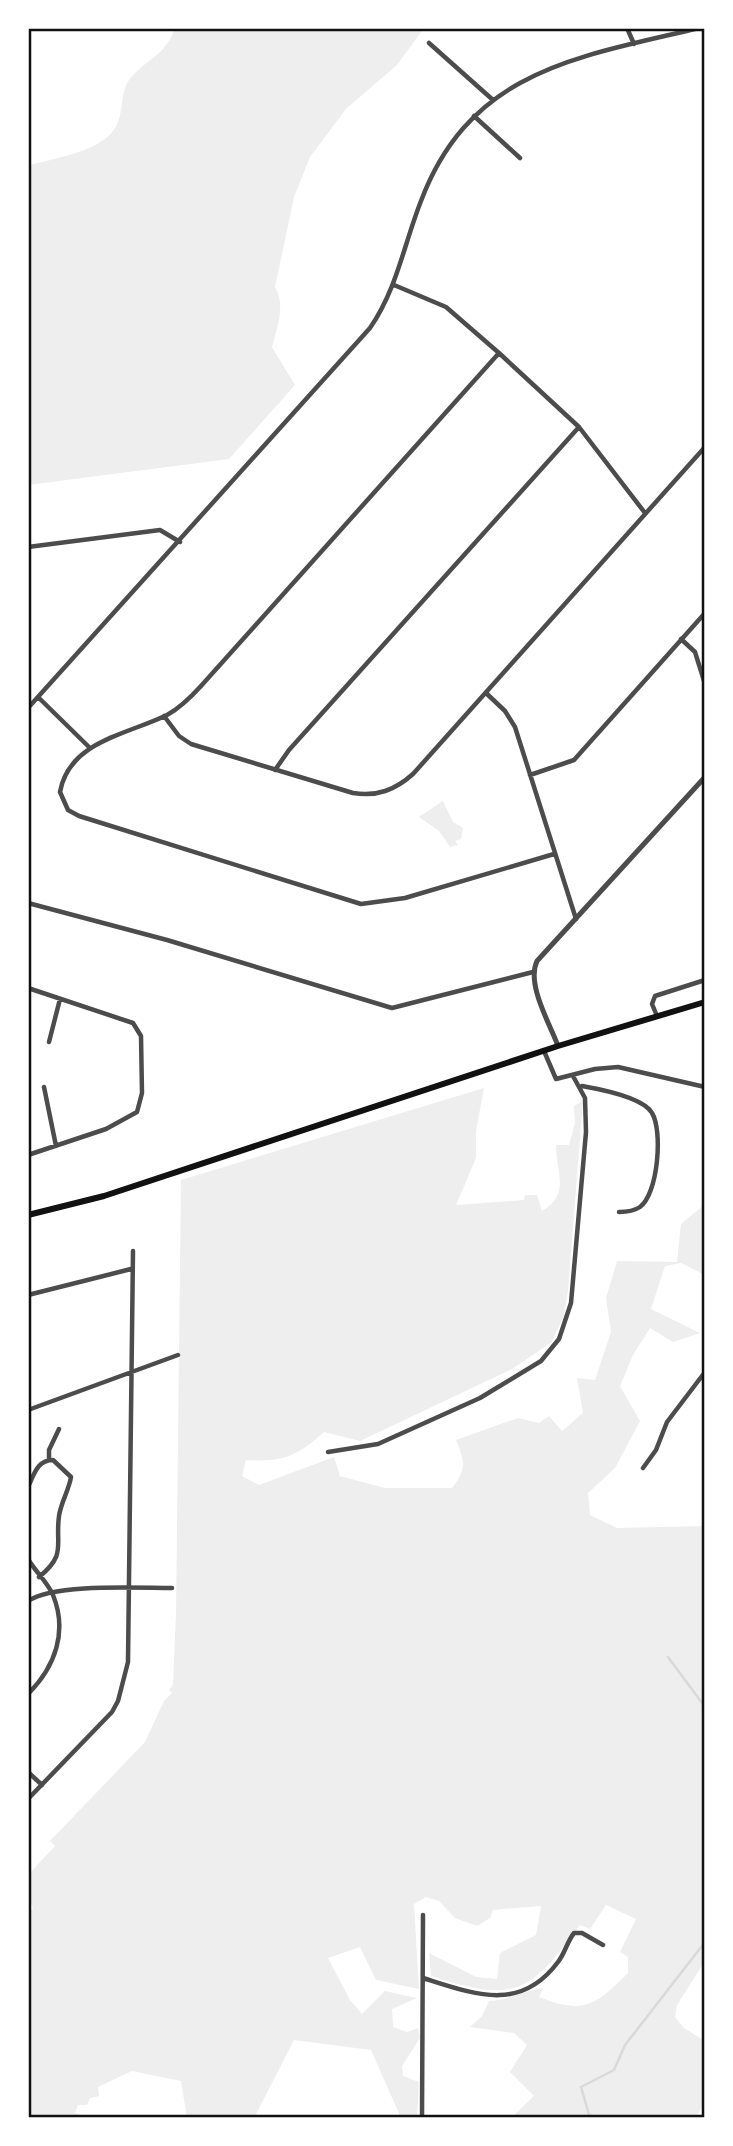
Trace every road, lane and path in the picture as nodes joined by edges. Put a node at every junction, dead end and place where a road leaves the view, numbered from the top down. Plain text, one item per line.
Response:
1 (627, 28) edge
2 (699, 28) edge
3 (429, 43) dead end
4 (634, 44) junction
5 (493, 100) junction
6 (474, 116) junction
7 (520, 158) dead end
8 (394, 285) junction
9 (499, 353) junction
10 (579, 427) junction
11 (703, 450) edge
12 (705, 457) edge
13 (645, 513) junction
14 (180, 542) junction
15 (28, 547) edge
16 (705, 613) edge
17 (681, 639) junction
18 (705, 684) edge
19 (486, 693) junction
20 (39, 698) junction
21 (28, 708) edge
22 (164, 716) junction
23 (90, 748) junction
24 (275, 770) junction
25 (530, 775) junction
26 (705, 777) edge
27 (554, 854) junction
28 (28, 903) edge
29 (576, 919) junction
30 (533, 972) junction
31 (705, 980) edge
32 (28, 988) edge
33 (60, 999) junction
34 (705, 1002) edge
35 (657, 1016) junction
36 (49, 1042) dead end
37 (558, 1046) junction
38 (544, 1051) junction
39 (573, 1076) junction
40 (581, 1086) junction
41 (44, 1087) dead end
42 (705, 1087) edge
43 (56, 1146) junction
44 (28, 1155) edge
45 (619, 1212) dead end
46 (28, 1215) edge
47 (133, 1251) dead end
48 (131, 1269) junction
49 (28, 1295) edge
50 (178, 1355) dead end
51 (131, 1370) junction
52 (705, 1372) edge
53 (28, 1410) edge
54 (59, 1429) dead end
55 (328, 1452) dead end
56 (49, 1460) junction
57 (643, 1468) dead end
58 (28, 1487) edge
59 (28, 1559) edge
60 (38, 1577) junction
61 (130, 1588) junction
62 (172, 1588) dead end
63 (52, 1594) junction
64 (28, 1601) edge
65 (28, 1694) edge
66 (28, 1772) edge
67 (41, 1784) junction
68 (28, 1799) edge
69 (423, 1915) dead end
70 (603, 1945) dead end
71 (423, 1978) junction
72 (422, 2118) edge

1 - 4 street
2 - 4 street
3 - 5 street
4 - 5 street
5 - 6 street
6 - 7 street
6 - 8 street
8 - 9 street
8 - 14 street
9 - 10 street
9 - 22 street
10 - 13 street
10 - 24 street
11 - 12 street
11 - 13 street
13 - 19 street
14 - 15 street
14 - 20 street
16 - 17 street
17 - 18 street
17 - 25 street
19 - 24 street
19 - 25 street
20 - 21 street
20 - 23 street
22 - 23 street
22 - 24 street
23 - 27 street
25 - 27 street
26 - 29 street
27 - 29 street
28 - 30 street
29 - 30 street
30 - 37 street
31 - 35 street
32 - 33 street
33 - 36 street
33 - 43 street
34 - 35 main road
35 - 37 main road
37 - 38 main road
38 - 39 street
38 - 46 main road
39 - 40 street
39 - 42 street
40 - 45 street
40 - 55 street
41 - 43 street
43 - 44 street
47 - 48 street
48 - 49 street
48 - 51 street
50 - 51 street
51 - 53 street
51 - 61 street
52 - 57 street
54 - 56 street
56 - 58 street
56 - 60 street
59 - 60 street
60 - 63 street
61 - 62 street
61 - 63 street
61 - 67 street
63 - 64 street
63 - 65 street
66 - 67 street
67 - 68 street
69 - 71 street
70 - 71 street
71 - 72 street

